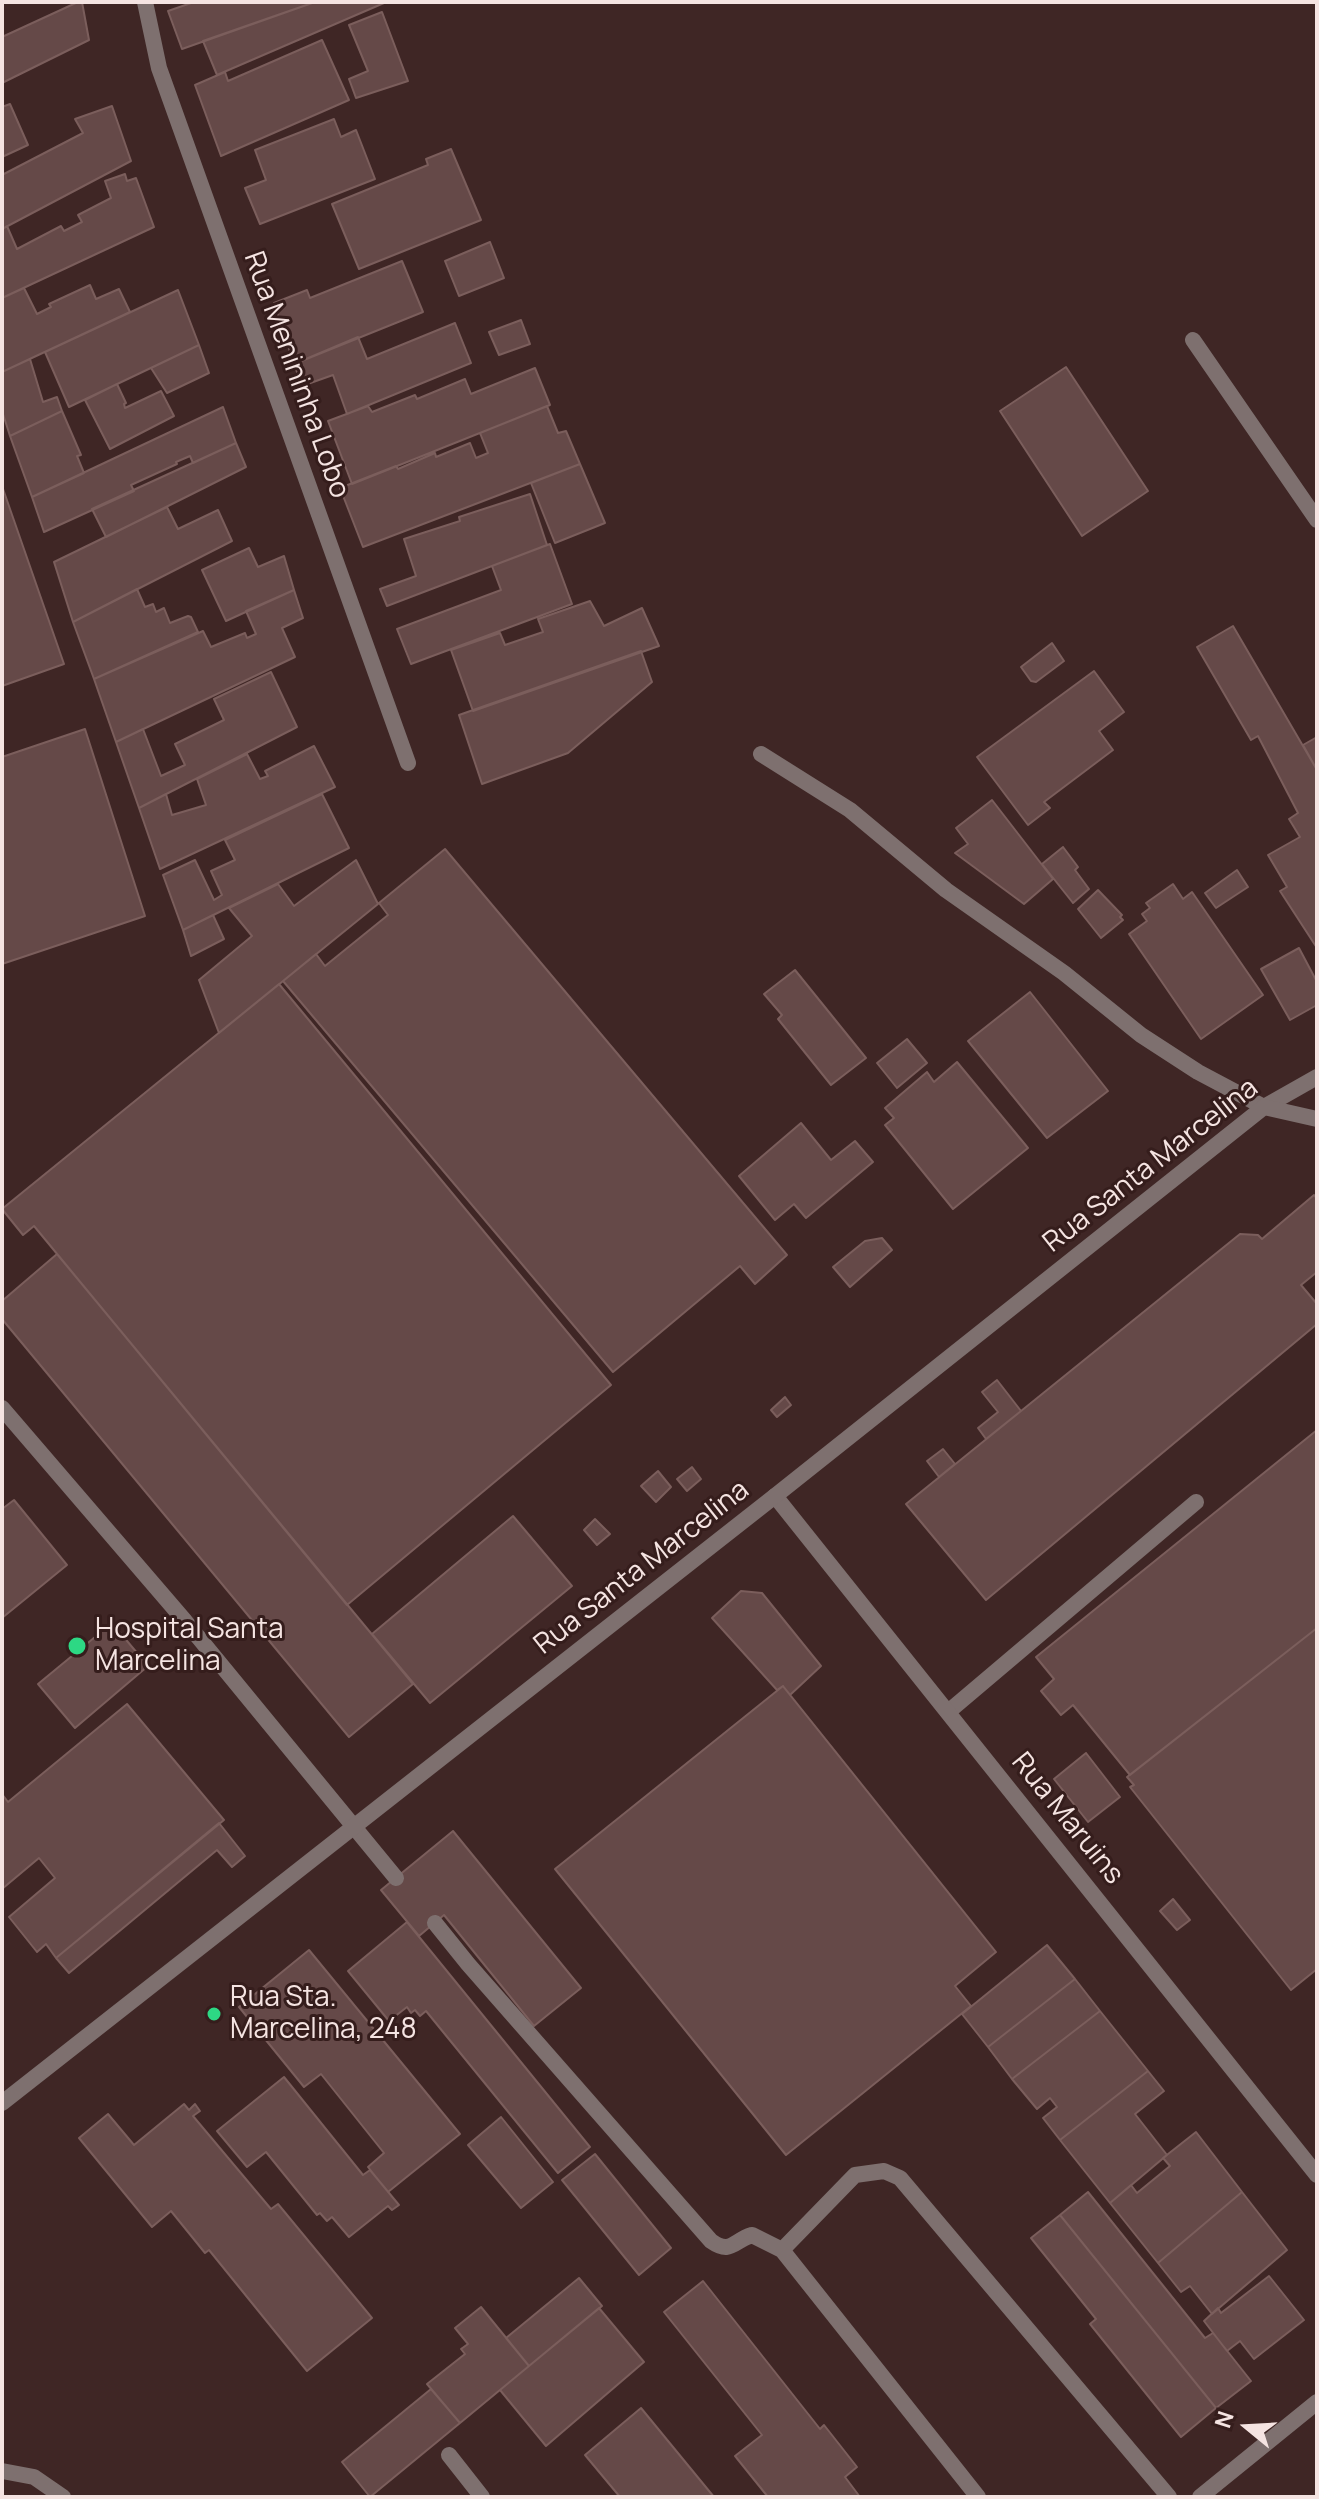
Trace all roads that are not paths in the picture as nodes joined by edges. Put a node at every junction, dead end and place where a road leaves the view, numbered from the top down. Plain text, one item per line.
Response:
1 (145, 2) edge
2 (1193, 340) dead end
3 (1317, 520) edge
4 (761, 754) dead end
5 (408, 763) dead end
6 (1317, 1077) edge
7 (1264, 1107) junction
8 (1317, 1119) edge
9 (2, 1408) edge
10 (775, 1496) junction
11 (1196, 1502) dead end
12 (948, 1712) junction
13 (355, 1827) junction
14 (396, 1878) dead end
15 (435, 1923) dead end
16 (2, 2103) edge
17 (1317, 2175) edge
18 (782, 2250) junction
19 (1317, 2402) edge
20 (449, 2455) dead end
21 (2, 2471) edge
22 (63, 2497) edge
23 (482, 2497) edge
24 (978, 2497) edge
25 (1169, 2497) edge
26 (1200, 2497) edge

1 - 5 street, Rua Menininha Lobo
2 - 3 street
4 - 7 street
6 - 7 street, Rua Santa Marcelina
7 - 8 street
7 - 10 street, Rua Santa Marcelina
9 - 13 street
10 - 12 street, Rua Maruins
10 - 13 street, Rua Santa Marcelina
11 - 12 street
12 - 17 street, Rua Maruins
13 - 14 street
13 - 16 street, Rua Santa Marcelina
15 - 18 street
18 - 24 street
18 - 25 street
19 - 26 street
20 - 23 street
21 - 22 street

